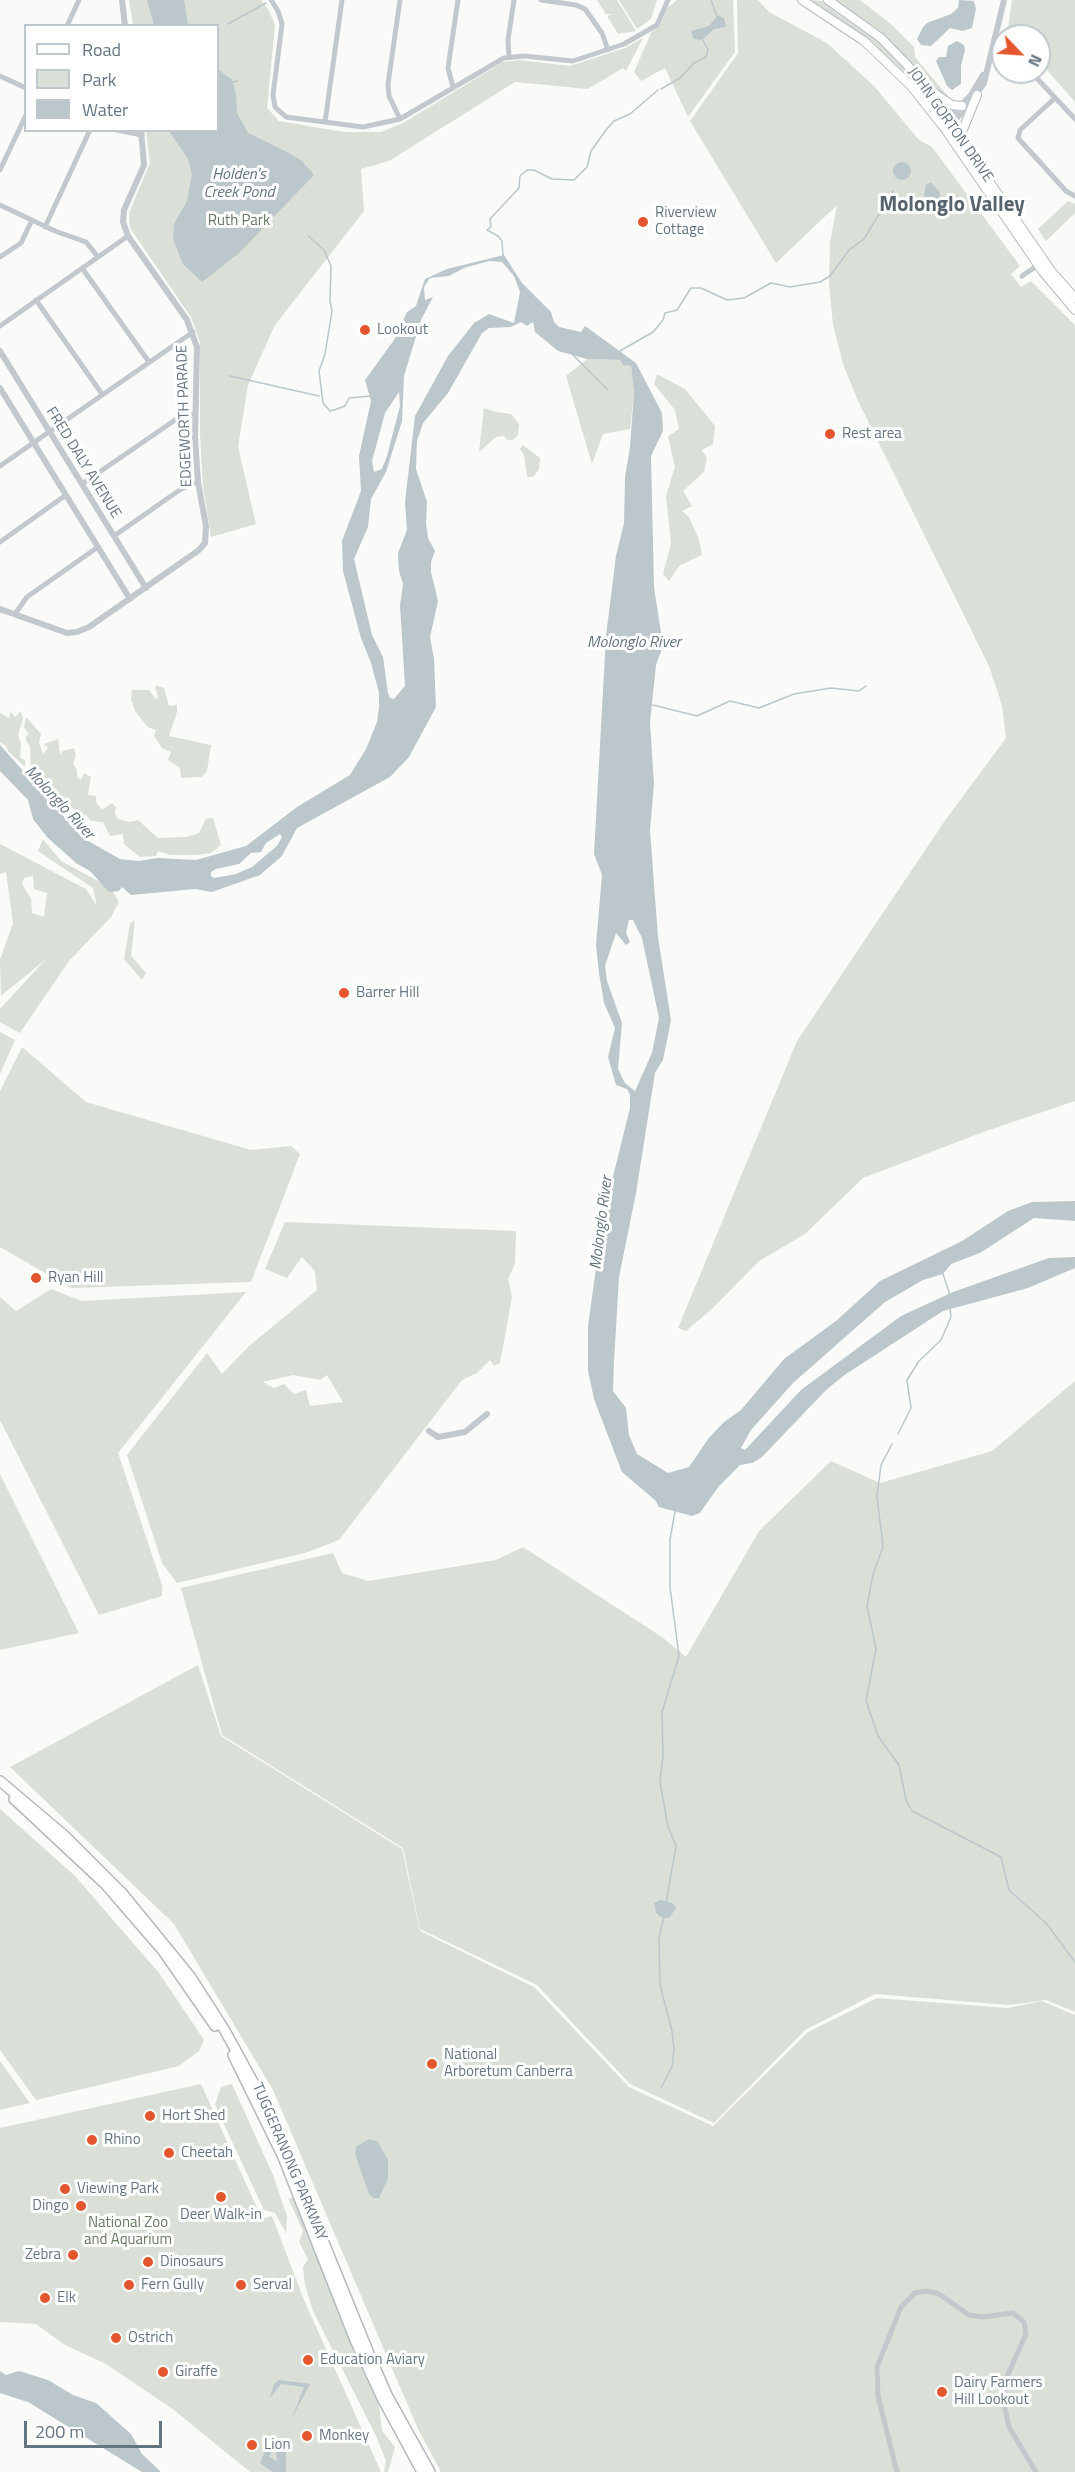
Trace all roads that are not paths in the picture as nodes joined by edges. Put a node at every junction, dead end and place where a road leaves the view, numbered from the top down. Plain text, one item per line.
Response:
1 (79, 0) edge
2 (122, 0) edge
3 (271, 0) edge
4 (342, 0) edge
5 (400, 0) edge
6 (458, 0) edge
7 (514, 0) edge
8 (541, 0) edge
9 (668, 0) edge
10 (802, 0) edge
11 (828, 0) edge
12 (1004, 0) edge
13 (69, 24) edge
14 (125, 24) edge
15 (999, 24) edge
16 (608, 50) junction
17 (509, 57) junction
18 (991, 57) edge
19 (989, 64) junction
20 (0, 76) edge
21 (1042, 84) edge
22 (24, 87) edge
23 (453, 87) junction
24 (925, 87) junction
25 (977, 95) junction
26 (1055, 98) junction
27 (962, 106) junction
28 (24, 119) edge
29 (400, 119) junction
30 (1075, 119) edge
31 (325, 122) junction
32 (946, 124) junction
33 (89, 132) edge
34 (142, 133) edge
35 (960, 138) junction
36 (0, 170) edge
37 (1075, 196) edge
38 (0, 205) edge
39 (32, 220) junction
40 (45, 226) junction
41 (128, 236) junction
42 (0, 257) edge
43 (98, 257) junction
44 (1041, 262) junction
45 (82, 268) junction
46 (1022, 276) dead end
47 (1075, 298) edge
48 (36, 300) junction
49 (1075, 310) edge
50 (0, 326) edge
51 (193, 332) junction
52 (0, 351) edge
53 (149, 362) junction
54 (0, 388) edge
55 (102, 394) junction
56 (195, 414) junction
57 (50, 432) junction
58 (34, 443) junction
59 (0, 466) edge
60 (198, 483) junction
61 (82, 484) junction
62 (66, 495) junction
63 (114, 536) junction
64 (0, 542) edge
65 (98, 547) junction
66 (146, 588) junction
67 (130, 599) junction
68 (0, 609) edge
69 (15, 614) junction
70 (487, 1414) dead end
71 (429, 1431) dead end
72 (0, 1781) edge
73 (0, 1789) edge
74 (422, 2472) edge
75 (430, 2472) edge
76 (897, 2472) edge
77 (1036, 2472) edge

1 - 13 street
2 - 14 street
3 - 31 street
4 - 31 street
5 - 29 street
6 - 23 street
7 - 17 street
8 - 16 street
9 - 16 street
10 - 32 main road, JOHN GORTON DRIVE
11 - 24 main road, JOHN GORTON DRIVE
12 - 15 street
16 - 17 street
17 - 23 street
18 - 19 street
19 - 25 street
19 - 27 street
20 - 22 street
21 - 26 street
23 - 29 street
24 - 27 main road
24 - 32 main road, JOHN GORTON DRIVE
25 - 32 street
25 - 35 main road
26 - 30 street
26 - 37 street
27 - 32 street
28 - 36 street
29 - 31 street
32 - 35 main road, JOHN GORTON DRIVE
32 - 44 main road, JOHN GORTON DRIVE
33 - 40 street
34 - 41 street
35 - 44 main road, JOHN GORTON DRIVE
38 - 39 street
39 - 40 street
39 - 42 street
40 - 43 street
41 - 43 street
41 - 51 street, EDGEWORTH PARADE
43 - 45 street
44 - 46 street
44 - 47 main road, JOHN GORTON DRIVE
44 - 49 main road, JOHN GORTON DRIVE
45 - 48 street
45 - 53 street
48 - 50 street
48 - 55 street
51 - 53 street
51 - 56 street, EDGEWORTH PARADE
52 - 57 street, FRED DALY AVENUE
53 - 55 street
54 - 58 street, FRED DALY AVENUE
55 - 57 street
56 - 60 street, EDGEWORTH PARADE
56 - 61 street
57 - 58 street
57 - 61 street, FRED DALY AVENUE
58 - 59 street
58 - 62 street, FRED DALY AVENUE
60 - 63 street
60 - 66 street, EDGEWORTH PARADE
61 - 63 street, FRED DALY AVENUE
62 - 64 street
62 - 65 street, FRED DALY AVENUE
63 - 66 street, FRED DALY AVENUE
65 - 67 street, FRED DALY AVENUE
65 - 69 street
66 - 67 street
67 - 69 street
68 - 69 street
70 - 71 street
72 - 75 highway, TUGGERANONG PARKWAY
73 - 74 highway, TUGGERANONG PARKWAY
76 - 77 street

